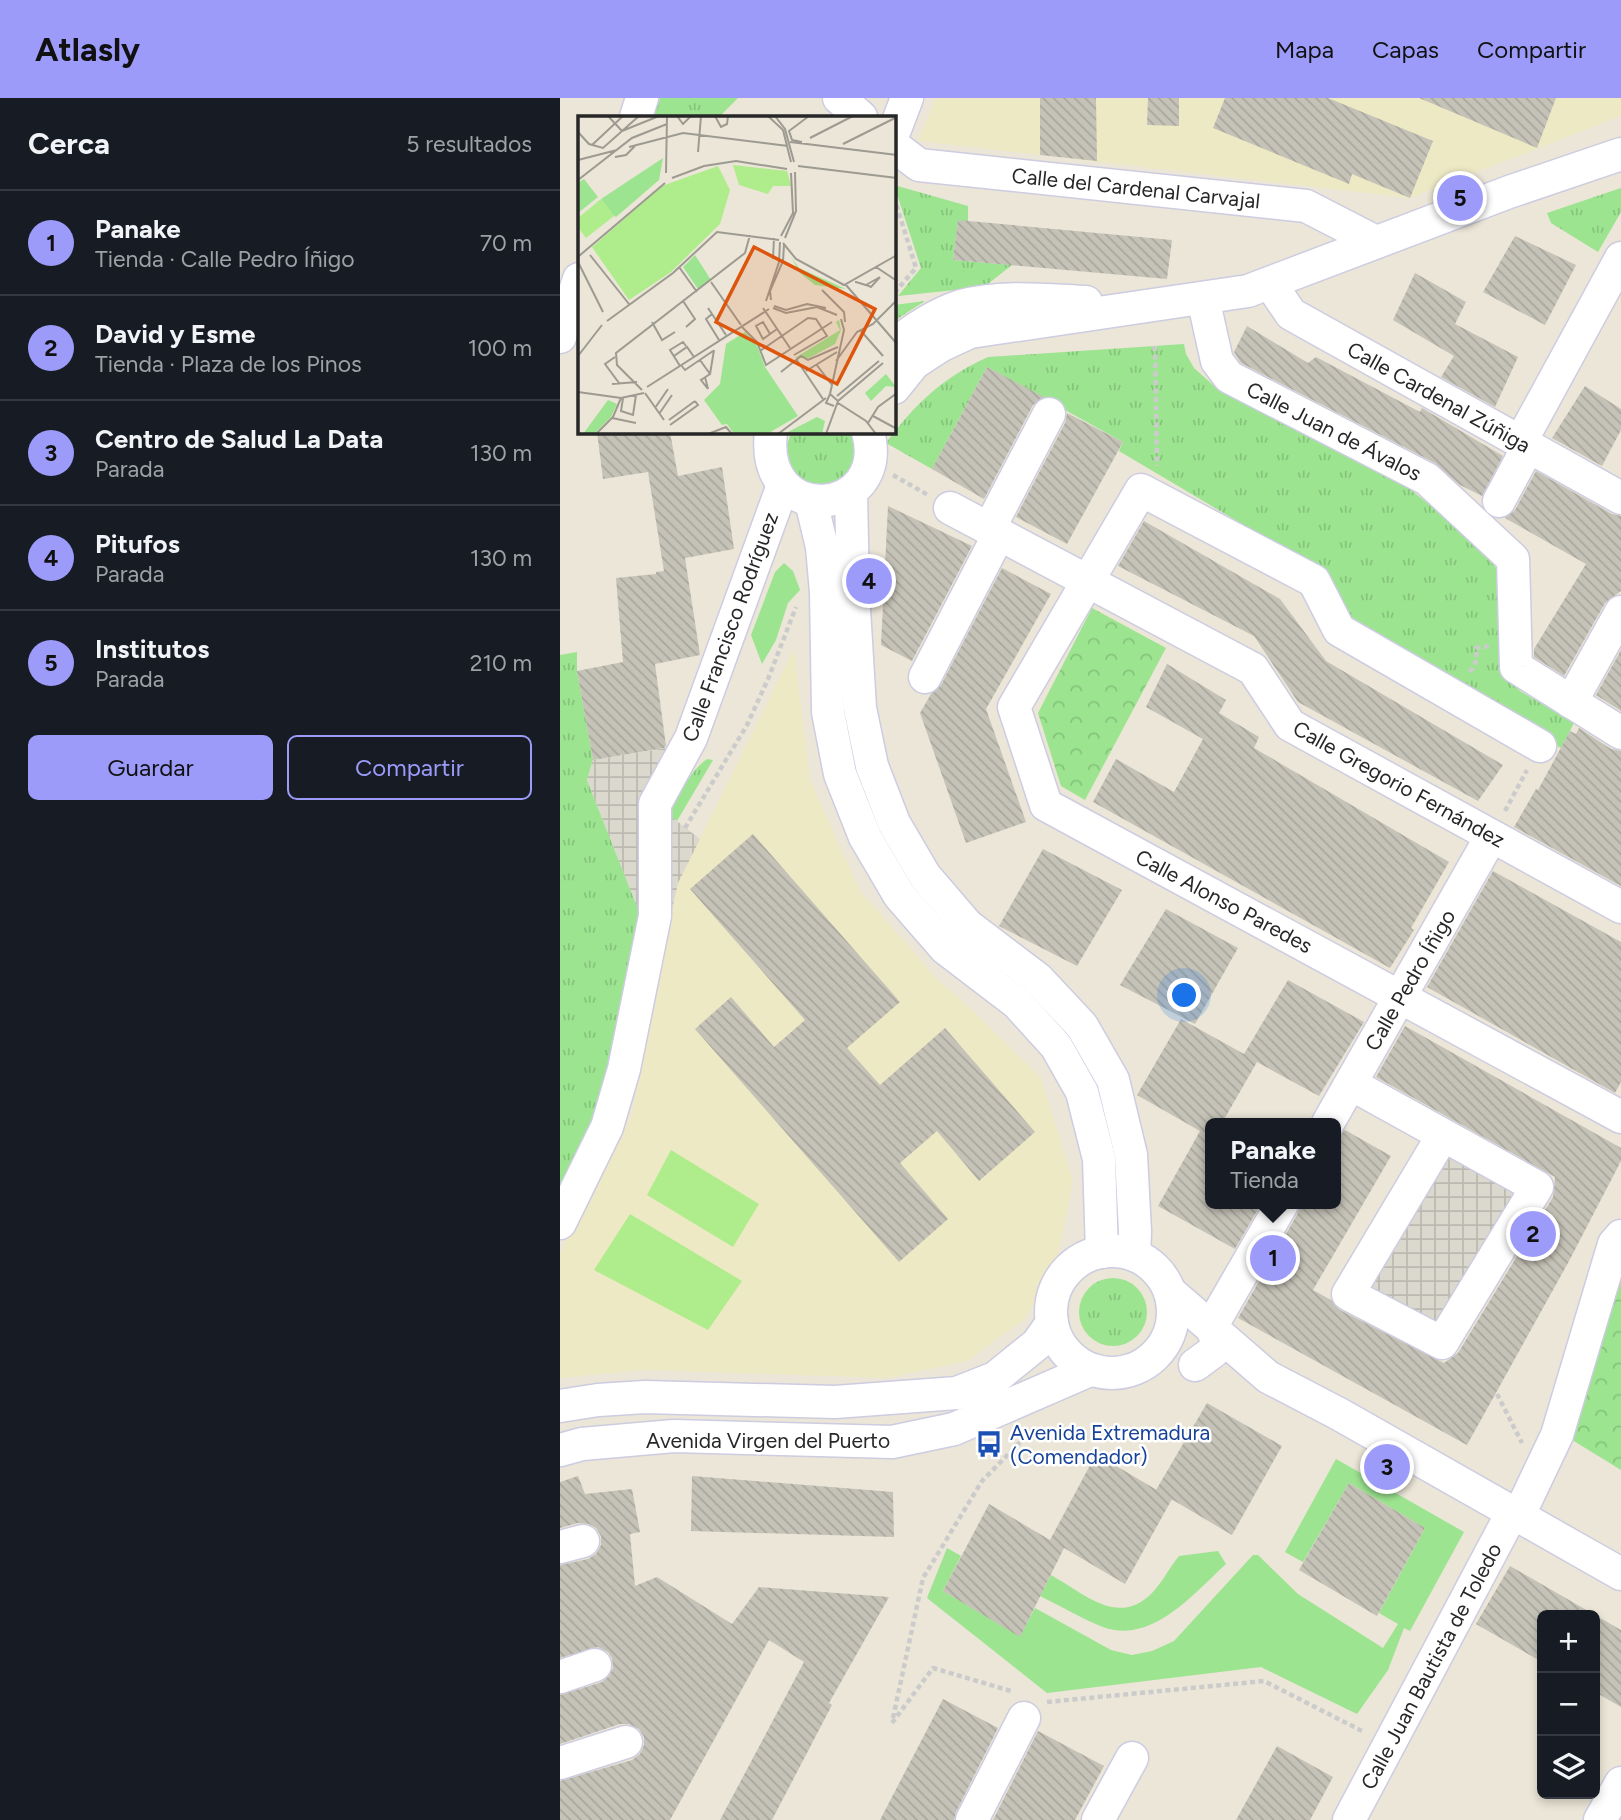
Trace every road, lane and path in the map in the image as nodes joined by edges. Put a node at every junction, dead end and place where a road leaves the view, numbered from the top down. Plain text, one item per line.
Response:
1 (642, 98) edge
2 (839, 98) edge
3 (907, 98) edge
4 (636, 116) edge
5 (860, 116) edge
6 (896, 127) edge
7 (896, 148) edge
8 (1621, 154) edge
9 (896, 203) edge
10 (1376, 242) junction
11 (1621, 258) edge
12 (578, 282) edge
13 (1270, 283) junction
14 (896, 291) edge
15 (1203, 298) junction
16 (1151, 307) junction
17 (560, 337) edge
18 (896, 343) edge
19 (1155, 346) dead end
20 (896, 386) edge
21 (1049, 414) dead end
22 (766, 436) edge
23 (1524, 445) junction
24 (869, 448) edge
25 (783, 485) junction
26 (851, 492) junction
27 (1149, 494) junction
28 (1621, 498) edge
29 (811, 501) junction
30 (1499, 501) dead end
31 (950, 508) joint
32 (994, 531) junction
33 (1087, 580) junction
34 (826, 592) junction
35 (1621, 612) edge
36 (1515, 645) junction
37 (925, 677) dead end
38 (1446, 692) junction
39 (1571, 702) junction
40 (1621, 733) edge
41 (1540, 747) joint
42 (685, 828) dead end
43 (1491, 837) junction
44 (1621, 907) edge
45 (1401, 996) junction
46 (1351, 1084) junction
47 (1621, 1117) edge
48 (1331, 1118) edge
49 (1443, 1135) junction
50 (1279, 1209) edge
51 (560, 1223) edge
52 (1621, 1236) edge
53 (1102, 1252) junction
54 (1134, 1255) junction
55 (1170, 1292) junction
56 (1052, 1323) junction
57 (1210, 1327) junction
58 (1152, 1359) junction
59 (1195, 1365) junction
60 (1090, 1370) junction
61 (1268, 1377) junction
62 (1497, 1394) dead end
63 (560, 1406) edge
64 (1038, 1423) dead end
65 (560, 1450) edge
66 (1539, 1475) junction
67 (1515, 1515) junction
68 (1621, 1574) edge
69 (595, 1665) dead end
70 (560, 1677) edge
71 (1027, 1704) junction
72 (626, 1742) dead end
73 (1389, 1745) junction
74 (1132, 1758) dead end
75 (560, 1763) edge
76 (1621, 1783) edge
77 (972, 1820) edge
78 (1098, 1820) edge
79 (1349, 1820) edge
80 (1600, 1820) edge

1 - 4 street
2 - 5 street
3 - 6 street
7 - 10 street, Calle del Cardenal Carvajal
8 - 10 street
9 - 14 path
10 - 13 street
11 - 23 street
12 - 17 street
13 - 15 street
13 - 23 street, Calle Cardenal Zúñiga
15 - 16 street
15 - 36 street, Calle Juan de Ávalos
16 - 18 street
16 - 20 street
19 - 27 path
21 - 32 street
22 - 25 street
23 - 28 street, Calle Cardenal Zúñiga
23 - 30 street
24 - 26 street
24 - 31 path
25 - 29 street
25 - 51 street, Calle Francisco Rodríguez
26 - 29 street
26 - 54 street
27 - 33 street, Calle Alonso Paredes
27 - 38 street
29 - 34 street
31 - 32 street, Calle Gregorio Fernández
32 - 33 street, Calle Gregorio Fernández
32 - 37 street
33 - 43 street, Calle Gregorio Fernández
33 - 45 street, Calle Alonso Paredes
34 - 42 path
34 - 53 street
35 - 39 street
36 - 38 path
36 - 39 street, Calle Juan de Ávalos
38 - 41 street
39 - 40 street, Calle Juan de Ávalos
41 - 43 path
43 - 44 street, Calle Gregorio Fernández
43 - 45 street, Calle Pedro Íñigo
45 - 46 street, Calle Pedro Íñigo
45 - 47 street, Calle Alonso Paredes
46 - 48 street, Calle Pedro Íñigo
46 - 49 street
49 - 49 street
50 - 57 street
52 - 66 street, Calle Juan Bautista de Toledo
53 - 54 street
53 - 56 street
54 - 55 street
55 - 57 street
55 - 58 street
56 - 60 street
56 - 63 street, Avenida Virgen del Puerto
57 - 59 street
57 - 61 street
58 - 59 street
58 - 60 street
59 - 61 street
60 - 65 street, Avenida Virgen del Puerto
61 - 67 street
62 - 66 path
64 - 71 path
66 - 67 street, Calle Juan Bautista de Toledo
67 - 68 street
67 - 73 street, Calle Juan Bautista de Toledo
69 - 70 street
71 - 73 path
71 - 77 street
72 - 75 street
73 - 79 street, Calle Juan Bautista de Toledo
74 - 78 street
76 - 80 street

